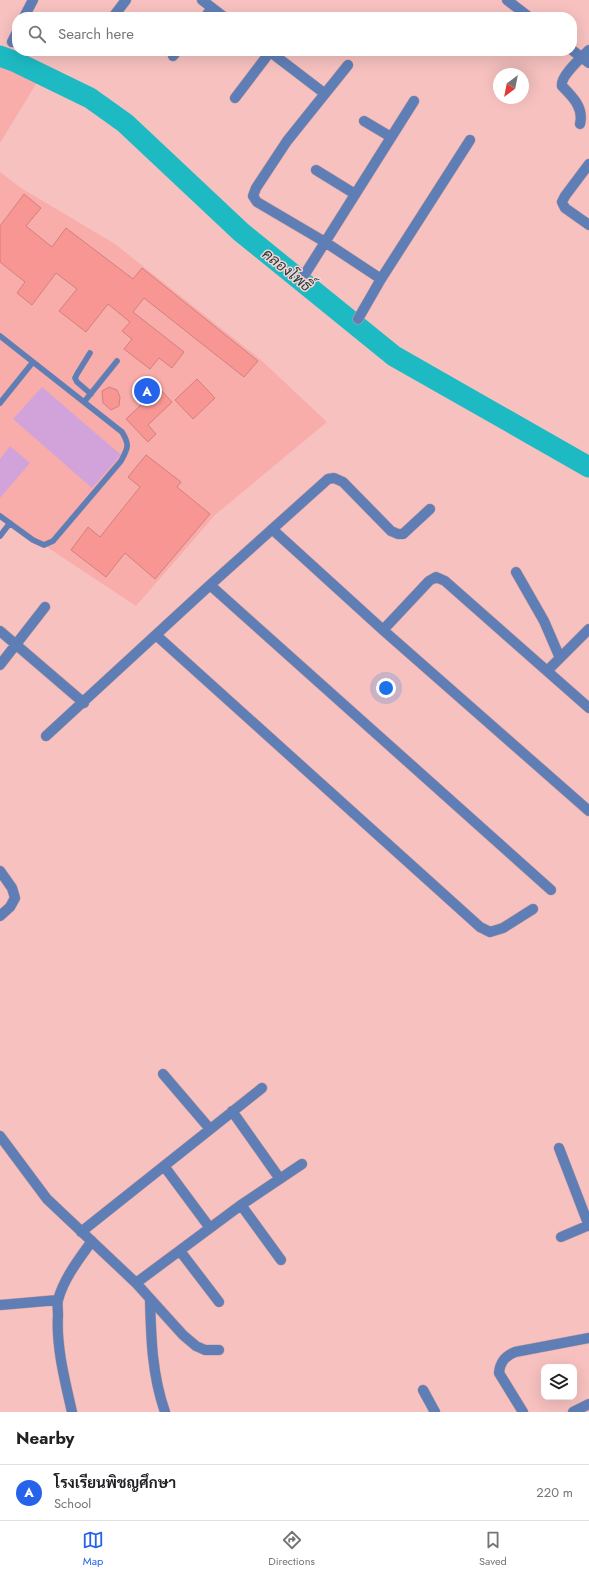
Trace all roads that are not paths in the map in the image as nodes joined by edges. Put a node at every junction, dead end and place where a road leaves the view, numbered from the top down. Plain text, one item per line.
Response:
1 (33, 0) edge
2 (126, 0) edge
3 (202, 0) edge
4 (507, 0) edge
5 (212, 8) junction
6 (27, 12) edge
7 (117, 12) edge
8 (208, 12) edge
9 (217, 12) edge
10 (523, 12) edge
11 (589, 50) edge
12 (577, 54) edge
13 (267, 56) edge
14 (275, 56) edge
15 (585, 60) edge
16 (348, 65) dead end
17 (324, 93) junction
18 (235, 98) dead end
19 (414, 101) dead end
20 (364, 121) dead end
21 (580, 124) dead end
22 (391, 137) junction
23 (470, 140) dead end
24 (589, 164) edge
25 (316, 170) dead end
26 (355, 194) junction
27 (589, 225) edge
28 (325, 242) junction
29 (305, 274) dead end
30 (381, 279) junction
31 (358, 319) dead end
32 (0, 336) edge
33 (90, 353) dead end
34 (117, 361) dead end
35 (33, 362) junction
36 (91, 394) junction
37 (84, 402) junction
38 (0, 403) edge
39 (430, 509) dead end
40 (0, 516) edge
41 (10, 523) junction
42 (272, 529) junction
43 (0, 536) edge
44 (516, 572) dead end
45 (210, 585) junction
46 (45, 607) dead end
47 (589, 629) edge
48 (383, 630) junction
49 (0, 631) edge
50 (156, 635) junction
51 (17, 644) junction
52 (560, 658) junction
53 (0, 665) edge
54 (547, 671) junction
55 (84, 703) junction
56 (589, 708) edge
57 (46, 736) dead end
58 (589, 811) edge
59 (0, 871) edge
60 (551, 890) dead end
61 (533, 909) dead end
62 (0, 916) edge
63 (164, 1074) dead end
64 (262, 1088) dead end
65 (232, 1111) junction
66 (210, 1129) junction
67 (0, 1136) edge
68 (559, 1148) dead end
69 (302, 1164) dead end
70 (164, 1166) junction
71 (280, 1179) junction
72 (241, 1205) junction
73 (589, 1225) edge
74 (210, 1228) junction
75 (81, 1232) junction
76 (560, 1237) dead end
77 (92, 1241) junction
78 (180, 1251) junction
79 (281, 1260) dead end
80 (136, 1283) junction
81 (58, 1300) junction
82 (150, 1300) junction
83 (219, 1302) dead end
84 (0, 1305) edge
85 (589, 1338) edge
86 (219, 1350) dead end
87 (422, 1390) dead end
88 (589, 1404) edge
89 (72, 1412) edge
90 (165, 1412) edge
91 (435, 1412) edge
92 (523, 1412) edge
93 (573, 1412) edge

1 - 6 street
2 - 7 street
3 - 5 street
4 - 10 street
5 - 8 street
5 - 9 street
11 - 15 street
12 - 15 street
13 - 18 street
14 - 17 street
15 - 21 street
16 - 17 street
17 - 28 street
19 - 22 street
20 - 22 street
22 - 26 street
23 - 30 street
24 - 27 street
25 - 26 street
26 - 28 street
28 - 29 street
28 - 30 street
30 - 31 street
32 - 35 lane
33 - 36 lane
34 - 36 lane
35 - 37 lane
35 - 38 lane
36 - 37 lane
37 - 41 lane
39 - 42 street
40 - 41 lane
41 - 43 lane
42 - 45 street
42 - 48 street
44 - 52 street
45 - 50 street
45 - 60 street
46 - 51 street
47 - 52 street
48 - 54 street
48 - 58 street
49 - 51 street
50 - 55 street
50 - 61 street
51 - 53 street
51 - 55 street
52 - 54 street
54 - 56 street
55 - 57 street
59 - 62 street
63 - 66 street
64 - 65 street
65 - 66 street
65 - 71 street
66 - 70 street
67 - 75 street
68 - 73 street
69 - 71 street
70 - 74 street
70 - 75 street
71 - 72 street
72 - 74 street
72 - 79 street
73 - 76 street
74 - 78 street
75 - 77 street
77 - 80 street
77 - 81 street
78 - 80 street
78 - 83 street
80 - 82 street
81 - 84 street
81 - 89 street
82 - 86 street
82 - 90 street
85 - 92 street
87 - 91 street
88 - 93 street

